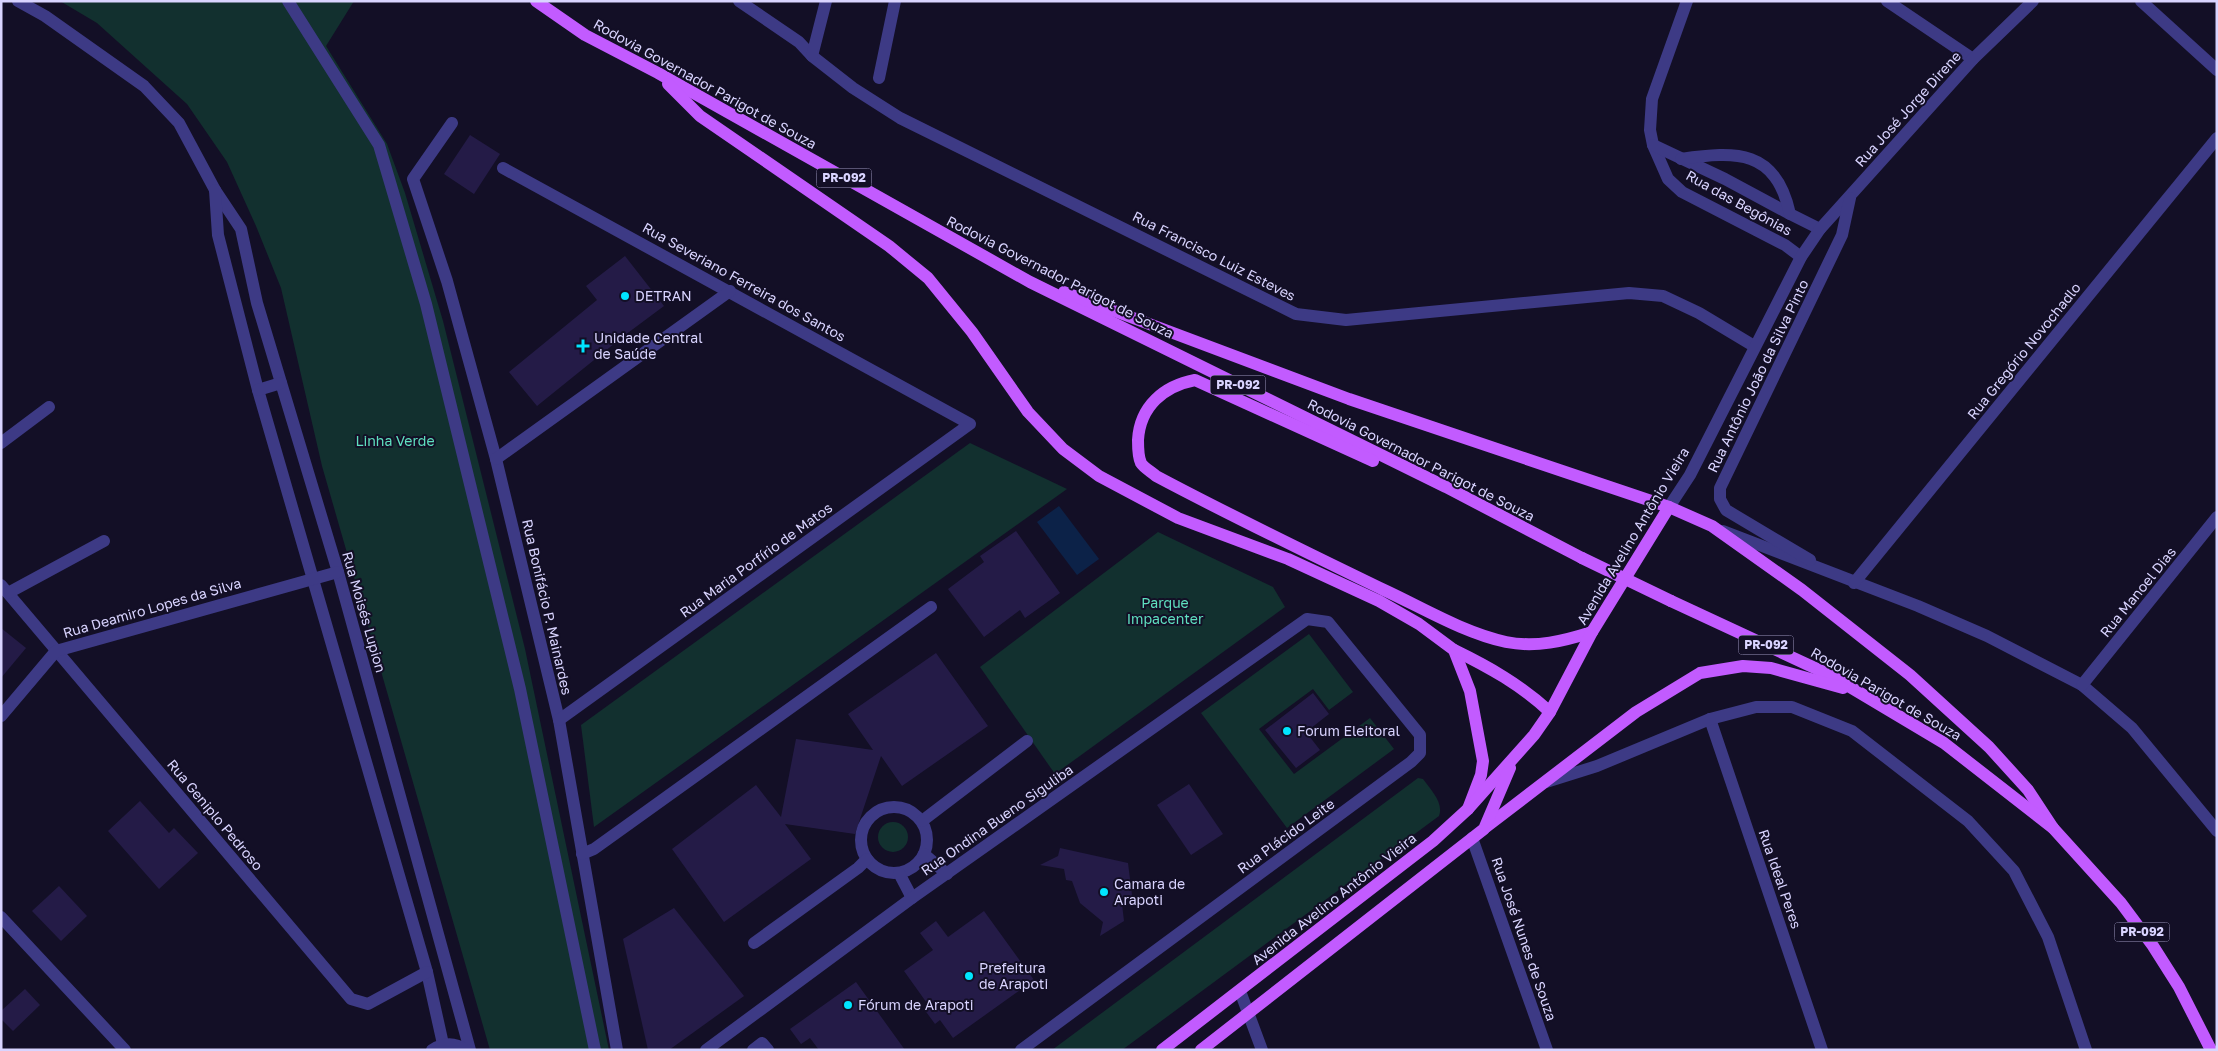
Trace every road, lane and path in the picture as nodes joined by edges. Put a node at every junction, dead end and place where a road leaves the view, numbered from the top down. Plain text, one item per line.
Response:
1 (18, 1) edge
2 (288, 1) edge
3 (536, 1) edge
4 (739, 1) edge
5 (826, 1) edge
6 (896, 1) edge
7 (1687, 1) edge
8 (1887, 1) edge
9 (2033, 1) edge
10 (2141, 1) edge
11 (812, 56) junction
12 (1974, 59) junction
13 (2217, 70) edge
14 (658, 73) junction
15 (879, 78) dead end
16 (452, 123) dead end
17 (2217, 138) edge
18 (1653, 145) junction
19 (1680, 159) junction
20 (503, 168) dead end
21 (215, 190) junction
22 (1850, 195) junction
23 (1790, 214) junction
24 (1820, 229) junction
25 (1811, 243) joint
26 (1801, 257) junction
27 (1030, 282) junction
28 (730, 291) junction
29 (1754, 346) junction
30 (281, 383) junction
31 (258, 390) junction
32 (49, 406) dead end
33 (970, 424) joint
34 (1, 443) edge
35 (496, 459) junction
36 (1446, 487) junction
37 (1669, 507) junction
38 (2217, 517) edge
39 (1712, 526) junction
40 (104, 541) dead end
41 (1582, 558) joint
42 (338, 572) junction
43 (1831, 574) junction
44 (313, 578) junction
45 (1854, 583) junction
46 (4, 589) edge
47 (931, 607) dead end
48 (1307, 619) joint
49 (1592, 632) junction
50 (1454, 650) junction
51 (56, 651) junction
52 (2082, 685) junction
53 (1860, 693) junction
54 (1550, 712) junction
55 (1, 716) edge
56 (1710, 719) junction
57 (558, 720) junction
58 (1027, 741) dead end
59 (1513, 758) junction
60 (1543, 783) junction
61 (1468, 809) junction
62 (922, 820) junction
63 (2053, 828) junction
64 (1484, 829) junction
65 (2217, 831) edge
66 (1472, 838) junction
67 (582, 854) junction
68 (924, 854) junction
69 (866, 859) junction
70 (899, 873) junction
71 (947, 874) junction
72 (912, 898) junction
73 (1, 917) edge
74 (754, 943) dead end
75 (427, 972) junction
76 (1240, 991) junction
77 (1247, 1015) junction
78 (437, 1047) edge
79 (125, 1050) edge
80 (466, 1050) edge
81 (470, 1050) edge
82 (595, 1050) edge
83 (617, 1050) edge
84 (706, 1050) edge
85 (753, 1050) edge
86 (768, 1050) edge
87 (1020, 1050) edge
88 (1162, 1050) edge
89 (1201, 1050) edge
90 (1262, 1050) edge
91 (1547, 1050) edge
92 (1822, 1050) edge
93 (2086, 1050) edge
94 (2211, 1050) edge

1 - 21 street, Rua Moisés Lupion
2 - 82 street
3 - 14 main road, Rodovia Governador Parigot de Souza / PR-092
4 - 11 street, Rua Francisco Luiz Esteves
5 - 11 street
6 - 15 street
7 - 18 street, Rua das Begônias
8 - 12 street
9 - 12 street, Rua José Jorge Direne
10 - 13 street
11 - 29 street, Rua Francisco Luiz Esteves
12 - 22 street, Rua José Jorge Direne
14 - 27 main road, Rodovia Governador Parigot de Souza / PR-092
14 - 50 main road
16 - 35 street, Rua Bonifácio P. Mainardes
17 - 45 street, Rua Gregório Novochadlo
18 - 19 street, Rua das Begônias
18 - 26 street, Rua das Begônias
19 - 23 street, Rua das Begônias
19 - 23 street, Rua das Begônias
20 - 28 street, Rua Severiano Ferreira dos Santos
21 - 30 street, Rua Moisés Lupion
21 - 31 street, Rua Moisés Lupion
22 - 24 street, Rua José Jorge Direne
22 - 43 street, Rua Antônio João da Silva Pinto
23 - 24 street, Rua das Begônias
24 - 25 street, Rua José Jorge Direne
25 - 26 street, Avenida Avelino Antônio Vieira
26 - 29 street, Avenida Avelino Antônio Vieira
27 - 36 main road, Rodovia Governador Parigot de Souza / PR-092
27 - 37 main road
28 - 33 street, Rua Severiano Ferreira dos Santos
28 - 35 street
29 - 37 street, Avenida Avelino Antônio Vieira
30 - 31 street
30 - 42 street, Rua Moisés Lupion
31 - 44 street, Rua Moisés Lupion
32 - 34 street
33 - 57 street, Rua Maria Porfírio de Matos
35 - 57 street, Rua Bonifácio P. Mainardes
36 - 41 main road, Rodovia Governador Parigot de Souza / PR-092
36 - 49 main road
37 - 39 main road
37 - 49 main road, Avenida Avelino Antônio Vieira
38 - 52 street, Rua Manoel Dias
39 - 43 street, Rua Antônio João da Silva Pinto
39 - 63 main road
40 - 46 street
41 - 53 main road, Rodovia Parigot de Souza / PR-092, bridge
42 - 44 street, Rua Deamiro Lopes da Silva
42 - 81 street, Rua Moisés Lupion
43 - 45 street, Rua Antônio João da Silva Pinto
44 - 51 street, Rua Deamiro Lopes da Silva
44 - 75 street, Rua Moisés Lupion
45 - 52 street, Rua Antônio João da Silva Pinto
46 - 51 street, Rua Geniplo Pedroso
47 - 67 street
48 - 71 street, Rua Ondina Bueno Siguliba
48 - 87 street, Rua Plácido Leite
49 - 54 main road, Avenida Avelino Antônio Vieira
50 - 54 main road
50 - 61 main road
51 - 55 street, Rua Deamiro Lopes da Silva
51 - 75 street, Rua Geniplo Pedroso
52 - 65 street, Rua Antônio João da Silva Pinto
53 - 60 main road
53 - 63 main road, Rodovia Parigot de Souza / PR-092
54 - 59 main road, Avenida Avelino Antônio Vieira
56 - 60 street
56 - 92 street, Rua Ideal Peres
56 - 93 street
57 - 67 street, Rua Bonifácio P. Mainardes
58 - 62 street
59 - 61 main road, Avenida Avelino Antônio Vieira
59 - 64 main road, Avenida Avelino Antônio Vieira
60 - 64 main road
61 - 76 main road, Avenida Avelino Antônio Vieira
62 - 68 street
62 - 69 street
63 - 94 main road, PR-092
64 - 66 main road
66 - 77 main road
66 - 91 street, Rua José Nunes de Souza
67 - 83 street, Rua Bonifácio P. Mainardes
68 - 70 street
68 - 71 street
69 - 70 street
69 - 74 street
70 - 72 street
71 - 72 street, Rua Ondina Bueno Siguliba
72 - 84 street, Rua Ondina Bueno Siguliba
73 - 79 street
75 - 78 street, Rua Moisés Lupion
76 - 77 street
76 - 88 main road, Avenida Avelino Antônio Vieira
77 - 89 main road
77 - 90 street
78 - 80 street
85 - 86 street

